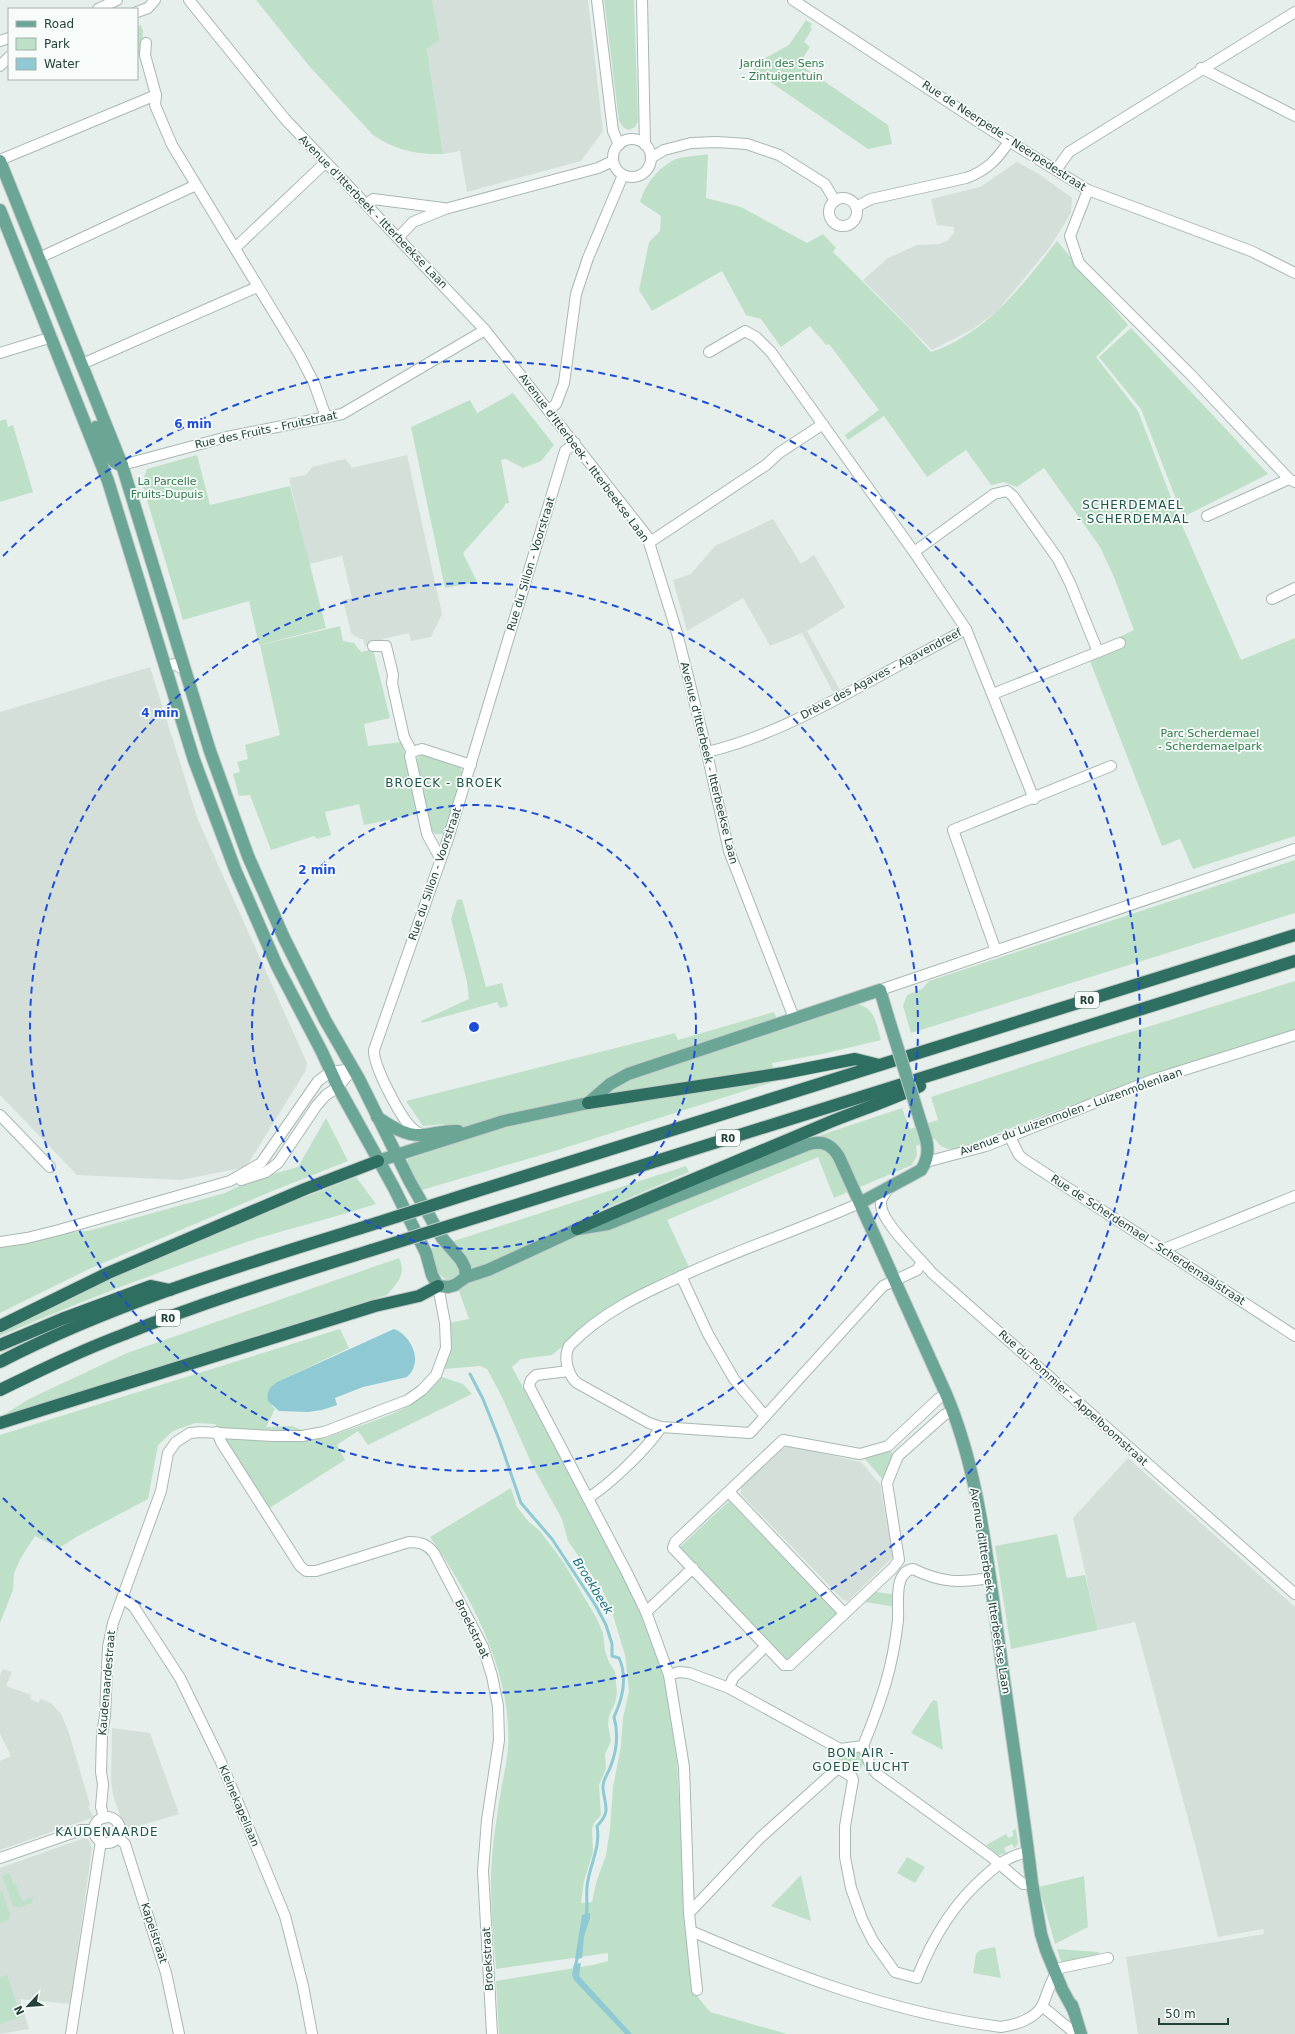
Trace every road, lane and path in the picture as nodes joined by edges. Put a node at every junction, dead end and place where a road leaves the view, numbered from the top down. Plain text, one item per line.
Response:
1 (117, 0) edge
2 (155, 0) edge
3 (189, 0) edge
4 (597, 0) edge
5 (642, 0) edge
6 (793, 0) edge
7 (100, 8) edge
8 (138, 12) edge
9 (1295, 12) edge
10 (146, 42) dead end
11 (8, 58) edge
12 (0, 66) edge
13 (1201, 68) junction
14 (156, 95) junction
15 (1295, 116) edge
16 (1009, 141) junction
17 (619, 144) junction
18 (645, 145) junction
19 (651, 158) junction
20 (0, 160) edge
21 (613, 160) junction
22 (326, 162) junction
23 (1056, 170) junction
24 (623, 175) junction
25 (196, 185) junction
26 (1088, 190) junction
27 (835, 201) junction
28 (367, 204) junction
29 (856, 207) junction
30 (445, 209) junction
31 (0, 210) edge
32 (398, 238) junction
33 (235, 248) junction
34 (39, 258) junction
35 (1295, 273) edge
36 (257, 287) junction
37 (485, 330) junction
38 (52, 337) junction
39 (709, 352) dead end
40 (0, 353) edge
41 (82, 364) junction
42 (63, 365) junction
43 (549, 410) junction
44 (326, 417) junction
45 (822, 424) junction
46 (575, 443) junction
47 (122, 465) junction
48 (1292, 481) edge
49 (1207, 516) dead end
50 (650, 542) junction
51 (914, 552) junction
52 (1295, 588) edge
53 (1272, 599) dead end
54 (966, 629) junction
55 (1120, 643) dead end
56 (373, 646) dead end
57 (1098, 652) junction
58 (165, 667) junction
59 (185, 670) junction
60 (993, 694) junction
61 (412, 752) junction
62 (707, 752) junction
63 (471, 764) junction
64 (1111, 766) dead end
65 (1034, 799) junction
66 (1295, 849) edge
67 (440, 858) junction
68 (1295, 935) edge
69 (996, 951) junction
70 (1295, 961) edge
71 (880, 990) junction
72 (794, 1018) junction
73 (1295, 1035) edge
74 (972, 1062) junction
75 (880, 1065) junction
76 (353, 1069) junction
77 (330, 1072) junction
78 (338, 1087) junction
79 (588, 1103) junction
80 (0, 1115) edge
81 (377, 1116) junction
82 (469, 1131) junction
83 (422, 1135) junction
84 (1010, 1137) junction
85 (396, 1156) junction
86 (378, 1162) junction
87 (926, 1162) junction
88 (50, 1167) dead end
89 (230, 1181) junction
90 (890, 1186) junction
91 (1295, 1196) edge
92 (860, 1203) junction
93 (578, 1229) junction
94 (0, 1242) edge
95 (1164, 1249) junction
96 (922, 1262) junction
97 (466, 1276) junction
98 (681, 1276) junction
99 (895, 1280) junction
100 (438, 1286) junction
101 (171, 1290) junction
102 (0, 1326) edge
103 (1295, 1336) edge
104 (0, 1345) edge
105 (0, 1362) edge
106 (569, 1371) junction
107 (27, 1377) junction
108 (0, 1390) edge
109 (946, 1394) junction
110 (0, 1399) edge
111 (954, 1411) junction
112 (765, 1416) junction
113 (0, 1424) edge
114 (661, 1427) junction
115 (213, 1432) junction
116 (729, 1492) junction
117 (588, 1498) junction
118 (693, 1568) junction
119 (990, 1578) junction
120 (1295, 1594) edge
121 (123, 1598) junction
122 (646, 1612) junction
123 (844, 1612) junction
124 (766, 1646) junction
125 (669, 1675) junction
126 (729, 1688) junction
127 (864, 1744) junction
128 (104, 1818) junction
129 (95, 1830) junction
130 (118, 1836) junction
131 (101, 1842) junction
132 (1028, 1852) junction
133 (0, 1858) edge
134 (999, 1864) junction
135 (1032, 1883) junction
136 (689, 1913) junction
137 (690, 1931) junction
138 (1108, 1958) dead end
139 (1057, 1970) junction
140 (697, 1990) dead end
141 (1042, 2006) junction
142 (1080, 2031) edge
143 (72, 2034) edge
144 (178, 2034) edge
145 (312, 2034) edge
146 (492, 2034) edge

1 - 7 street
2 - 8 street
3 - 22 street, Avenue d'Itterbeek - Itterbeekse Laan
4 - 17 street
5 - 18 street
6 - 16 street, Rue de Neerpede - Neerpedestraat
9 - 13 street
10 - 14 street
11 - 12 street
13 - 15 street
13 - 23 street
14 - 20 street
14 - 25 street
16 - 23 street, Rue de Neerpede - Neerpedestraat
16 - 29 street
17 - 18 street
17 - 21 street
18 - 19 street
19 - 24 street
19 - 27 street
20 - 34 main road
21 - 24 street
21 - 30 street
22 - 28 street, Avenue d'Itterbeek - Itterbeekse Laan
22 - 33 street
23 - 26 street, Rue de Neerpede - Neerpedestraat
24 - 43 street
25 - 33 street
25 - 34 street
26 - 35 street, Rue de Neerpede - Neerpedestraat
26 - 48 street
27 - 29 street
27 - 29 street
28 - 30 street
28 - 32 street, Avenue d'Itterbeek - Itterbeekse Laan
30 - 32 street
31 - 38 main road
32 - 37 street, Avenue d'Itterbeek - Itterbeekse Laan
33 - 36 street
34 - 41 main road
36 - 41 street
36 - 44 street
37 - 43 street, Avenue d'Itterbeek - Itterbeekse Laan
37 - 44 street, Rue des Fruits - Fruitstraat
38 - 40 street
38 - 42 main road
39 - 45 street
41 - 47 main road
42 - 47 main road
42 - 58 main road
43 - 46 street, Avenue d'Itterbeek - Itterbeekse Laan
44 - 47 street, Rue des Fruits - Fruitstraat
45 - 50 street
45 - 51 street
46 - 50 street, Avenue d'Itterbeek - Itterbeekse Laan
46 - 63 street, Rue du Sillon - Voorstraat
47 - 59 main road
48 - 49 street
50 - 62 street, Avenue d'Itterbeek - Itterbeekse Laan
51 - 54 street
51 - 57 street
52 - 53 street
54 - 60 street
54 - 62 street, Drève des Agaves - Agavendreef
55 - 57 street
56 - 61 street
57 - 60 street
58 - 59 street
58 - 77 main road
59 - 76 main road
60 - 65 street
61 - 63 street
61 - 67 street
62 - 72 street, Avenue d'Itterbeek - Itterbeekse Laan
63 - 67 street, Rue du Sillon - Voorstraat
64 - 65 street
65 - 69 street
66 - 69 street
67 - 83 street, Rue du Sillon - Voorstraat
68 - 75 highway, R0
69 - 71 street
70 - 74 highway, R0
71 - 72 main road
71 - 87 main road, bridge
72 - 79 main road
73 - 84 street, Avenue du Luizenmolen - Luizenmolenlaan
74 - 93 highway
74 - 107 highway, R0, bridge
75 - 79 highway
75 - 101 highway, R0, bridge
76 - 77 street
76 - 78 street
76 - 81 main road
77 - 78 main road
77 - 89 street
78 - 86 main road
78 - 89 street
79 - 82 main road
80 - 88 street
81 - 83 main road
81 - 85 main road
82 - 83 main road
82 - 85 main road
84 - 87 street, Avenue du Luizenmolen - Luizenmolenlaan
84 - 95 street, Rue de Scherdemael - Scherdemaalstraat
85 - 86 main road
85 - 97 main road
86 - 100 main road
86 - 102 highway
87 - 90 main road
89 - 94 street
90 - 92 main road
90 - 96 street, Rue du Pommier - Appelboomstraat
91 - 95 street
92 - 93 main road, Avenue d'Itterbeek - Itterbeekse Laan
92 - 98 street
92 - 99 main road, Avenue d'Itterbeek - Itterbeekse Laan
93 - 97 main road
95 - 103 street, Rue de Scherdemael - Scherdemaalstraat
96 - 99 street
96 - 120 street, Rue du Pommier - Appelboomstraat
97 - 100 main road
98 - 106 street
98 - 112 street
99 - 109 main road, Avenue d'Itterbeek - Itterbeekse Laan
99 - 112 street
100 - 113 highway
100 - 115 street
101 - 104 highway
101 - 105 highway, R0
106 - 114 street
106 - 117 street
107 - 108 highway, R0
107 - 110 highway
109 - 111 main road, Avenue d'Itterbeek - Itterbeekse Laan
109 - 116 street
111 - 119 main road, Avenue d'Itterbeek - Itterbeekse Laan
111 - 123 street
112 - 114 street
114 - 117 street
115 - 121 street, Kaudenaardestraat
115 - 146 street, Broekstraat
116 - 118 street
116 - 123 street
117 - 122 street
118 - 122 street
118 - 124 street
119 - 127 street
119 - 132 main road, Avenue d'Itterbeek - Itterbeekse Laan
121 - 128 street, Kaudenaardestraat
121 - 145 street, Kleinekapellaan
122 - 125 street
123 - 124 street
124 - 126 street
125 - 126 street
125 - 136 street
126 - 127 street
127 - 134 street
128 - 129 street
128 - 130 street
129 - 131 street
129 - 133 street
130 - 131 street
130 - 144 street, Kapelstraat
131 - 143 street
132 - 134 street
132 - 135 main road, Avenue d'Itterbeek - Itterbeekse Laan
134 - 135 street
134 - 136 street
135 - 139 main road, Avenue d'Itterbeek - Itterbeekse Laan
136 - 137 street
137 - 140 street
137 - 141 street
138 - 139 street
139 - 141 street
139 - 142 main road, Avenue d'Itterbeek - Itterbeekse Laan
141 - 142 street

